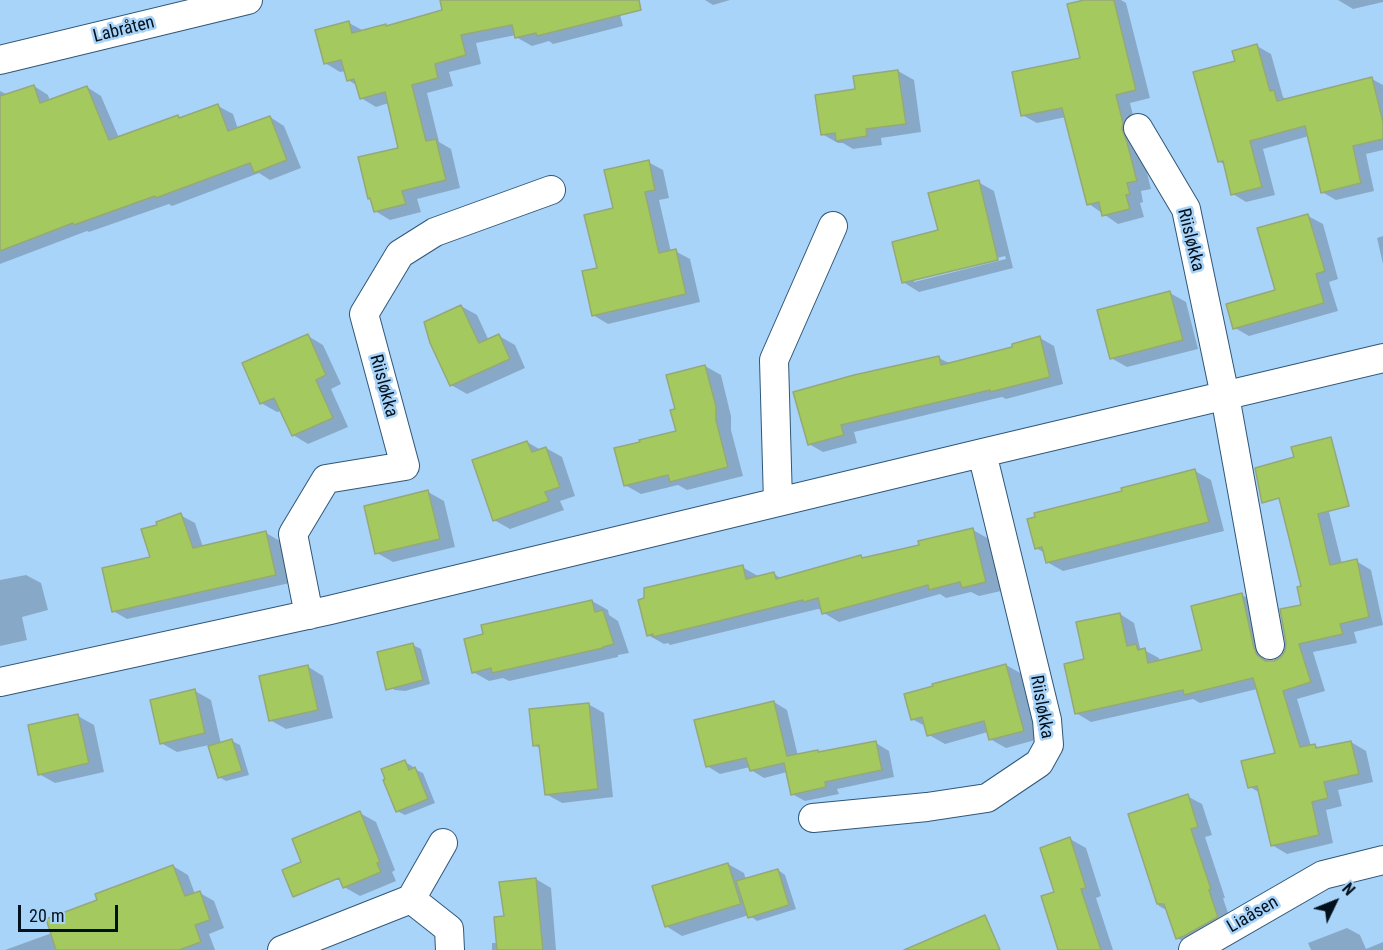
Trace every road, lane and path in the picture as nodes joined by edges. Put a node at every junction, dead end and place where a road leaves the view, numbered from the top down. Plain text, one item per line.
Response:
1 (248, 0) edge
2 (0, 60) edge
3 (1138, 128) dead end
4 (551, 190) dead end
5 (833, 226) dead end
6 (1383, 358) edge
7 (1225, 396) junction
8 (982, 453) junction
9 (778, 502) junction
10 (309, 615) junction
11 (1270, 645) dead end
12 (0, 682) edge
13 (813, 818) dead end
14 (443, 843) dead end
15 (1383, 860) edge
16 (411, 899) junction
17 (282, 950) edge
18 (450, 950) edge
19 (1193, 950) edge

1 - 2 street, Labråten
3 - 7 street, Riisløkka
4 - 10 street, Riisløkka
5 - 9 street
6 - 7 street
7 - 8 street
7 - 11 street, Riisløkka
8 - 9 street
8 - 13 street, Riisløkka
9 - 10 street
10 - 12 street
14 - 16 street
15 - 19 street, Liaåsen
16 - 17 street
16 - 18 street

